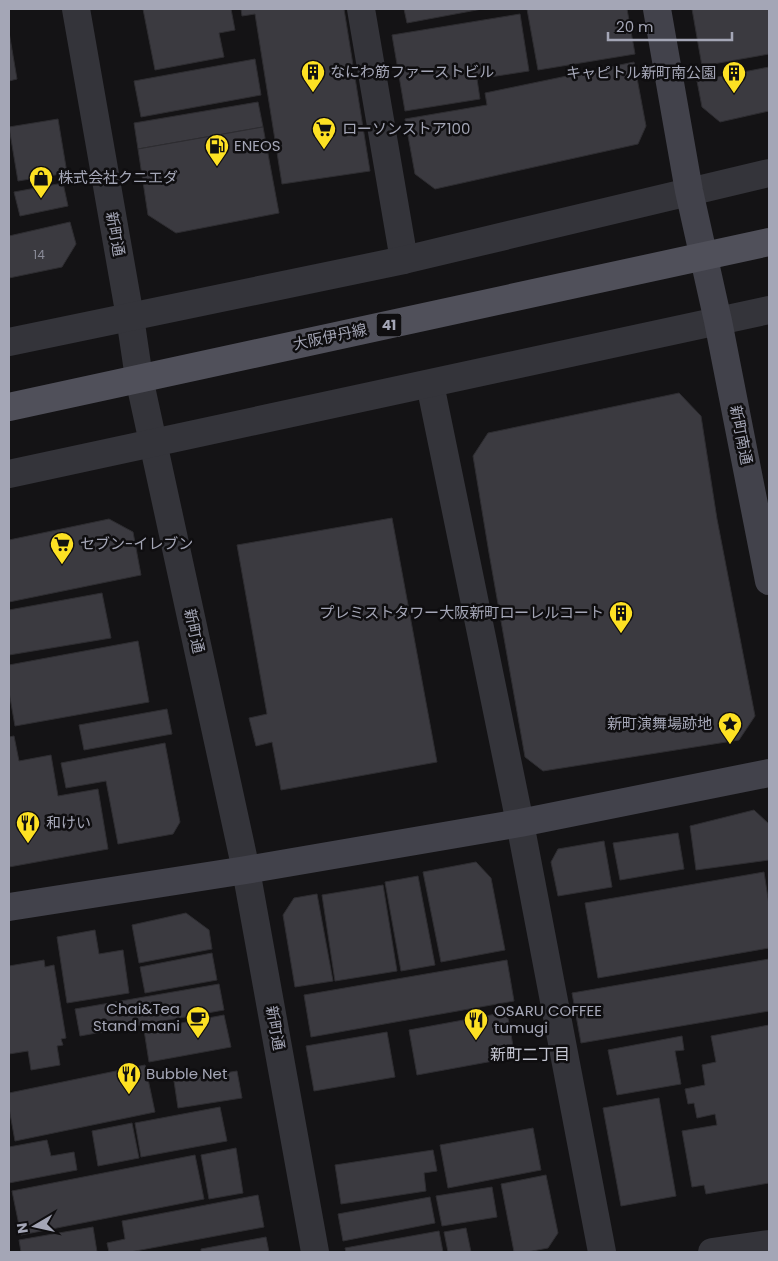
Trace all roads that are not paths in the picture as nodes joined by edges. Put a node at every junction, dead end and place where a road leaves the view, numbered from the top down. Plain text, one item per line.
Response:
1 (76, 9) edge
2 (361, 9) edge
3 (656, 9) edge
4 (769, 173) edge
5 (689, 191) junction
6 (769, 242) edge
7 (703, 257) junction
8 (404, 260) junction
9 (769, 310) edge
10 (130, 316) junction
11 (718, 321) junction
12 (9, 342) edge
13 (139, 378) junction
14 (430, 384) junction
15 (9, 407) edge
16 (153, 442) junction
17 (9, 474) edge
18 (769, 581) edge
19 (769, 773) edge
20 (520, 824) junction
21 (246, 870) junction
22 (9, 907) edge
23 (769, 1244) edge
24 (315, 1252) edge
25 (602, 1252) edge
26 (712, 1252) edge

1 - 10 street, 新町通
2 - 8 street
3 - 5 street, 新町南通
4 - 5 street
5 - 7 street, 新町南通
5 - 8 street
6 - 7 main road, 大阪伊丹線 / 41
7 - 11 street, 新町南通
7 - 13 main road, 大阪伊丹線 / 41
8 - 10 street
9 - 11 street
10 - 12 street
10 - 13 street, 新町通
11 - 14 street
11 - 18 street, 新町南通
13 - 15 main road, 大阪伊丹線 / 41
13 - 16 street, 新町通
14 - 16 street
14 - 20 street
16 - 17 street
16 - 21 street, 新町通
19 - 20 street
20 - 21 street
20 - 25 street
21 - 22 street
21 - 24 street, 新町通
23 - 26 street

